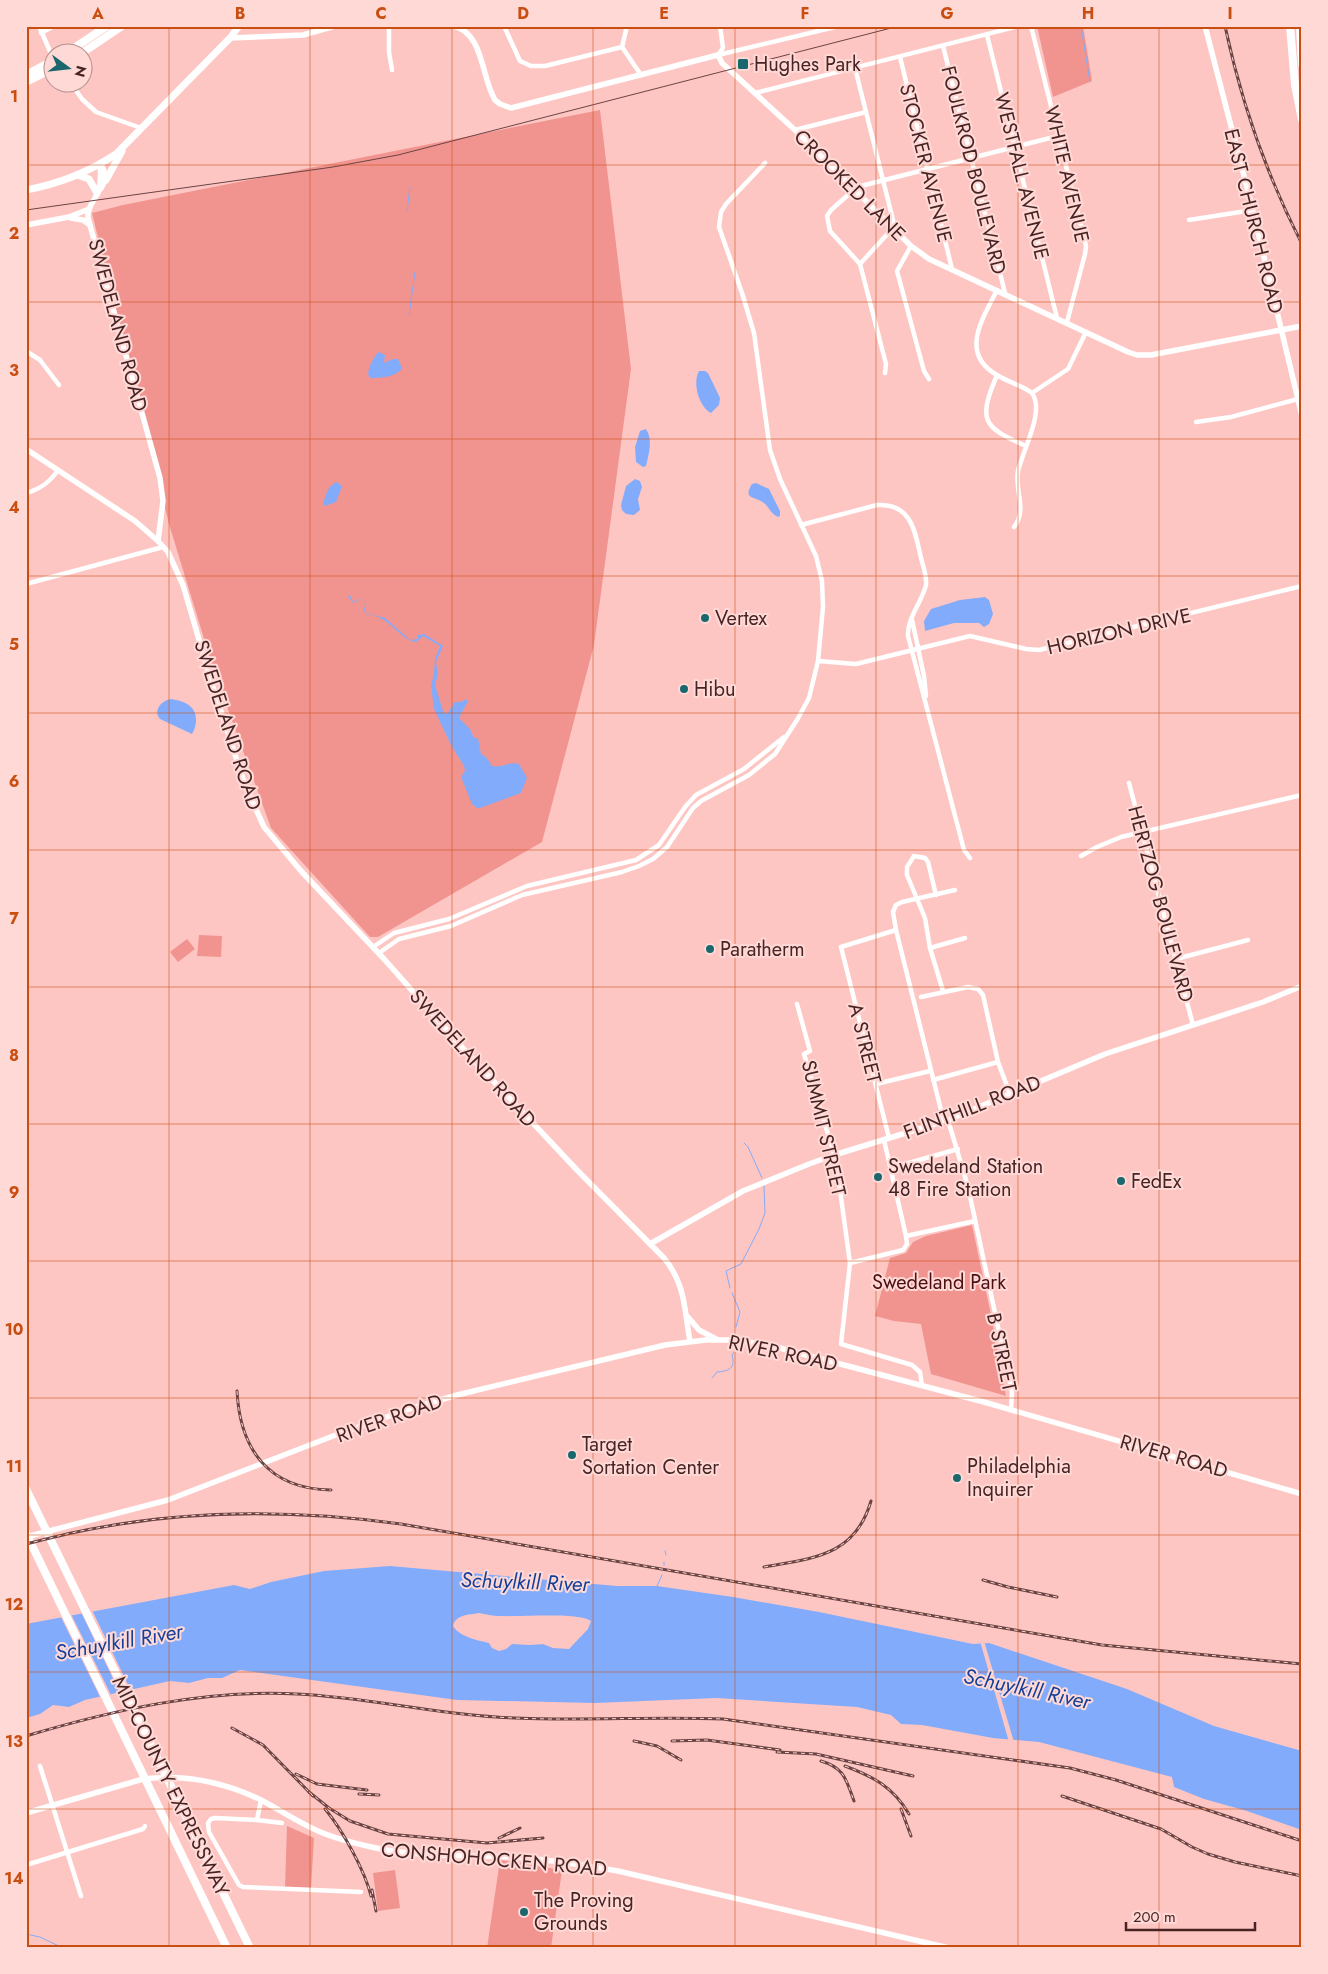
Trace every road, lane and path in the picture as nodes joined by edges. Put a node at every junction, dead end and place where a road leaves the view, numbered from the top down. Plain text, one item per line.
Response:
1 (39, 26) edge
2 (54, 26) edge
3 (107, 26) edge
4 (122, 26) edge
5 (239, 26) edge
6 (335, 26) edge
7 (389, 26) edge
8 (454, 26) edge
9 (504, 26) edge
10 (627, 26) edge
11 (720, 26) edge
12 (839, 26) edge
13 (1019, 26) edge
14 (1031, 26) edge
15 (1205, 26) edge
16 (1290, 26) edge
17 (1300, 26) edge
18 (41, 33) junction
19 (987, 34) junction
20 (230, 38) junction
21 (44, 42) edge
22 (83, 42) edge
23 (92, 46) edge
24 (943, 46) junction
25 (622, 47) junction
26 (718, 55) junction
27 (900, 57) junction
28 (1302, 64) edge
29 (42, 66) edge
30 (855, 68) junction
31 (42, 69) edge
32 (392, 70) dead end
33 (26, 74) edge
34 (641, 75) junction
35 (26, 82) edge
36 (77, 92) edge
37 (755, 93) junction
38 (866, 112) junction
39 (1302, 120) edge
40 (141, 128) junction
41 (795, 130) junction
42 (1058, 136) junction
43 (125, 146) junction
44 (1015, 147) junction
45 (971, 158) junction
46 (765, 163) dead end
47 (100, 164) junction
48 (927, 170) junction
49 (77, 175) junction
50 (106, 180) junction
51 (884, 180) junction
52 (26, 190) edge
53 (853, 190) junction
54 (97, 193) junction
55 (89, 208) junction
56 (1252, 210) junction
57 (70, 217) junction
58 (1189, 220) dead end
59 (26, 225) edge
60 (90, 225) junction
61 (892, 229) junction
62 (912, 246) junction
63 (860, 264) junction
64 (952, 269) junction
65 (997, 290) junction
66 (1005, 293) junction
67 (1057, 318) junction
68 (1068, 322) junction
69 (1302, 326) edge
70 (1281, 331) junction
71 (1086, 332) junction
72 (26, 351) edge
73 (885, 373) dead end
74 (997, 375) junction
75 (929, 379) dead end
76 (59, 385) dead end
77 (1032, 393) junction
78 (1298, 399) junction
79 (1302, 416) edge
80 (1196, 422) dead end
81 (1026, 446) junction
82 (26, 449) edge
83 (58, 470) junction
84 (26, 493) edge
85 (801, 525) junction
86 (1014, 527) dead end
87 (158, 540) junction
88 (163, 547) junction
89 (26, 584) edge
90 (1302, 586) edge
91 (912, 619) junction
92 (919, 649) junction
93 (912, 651) junction
94 (818, 661) junction
95 (926, 706) junction
96 (789, 733) junction
97 (1129, 782) dead end
98 (1302, 795) edge
99 (1143, 833) junction
100 (1081, 856) dead end
101 (970, 858) dead end
102 (955, 890) dead end
103 (936, 895) junction
104 (916, 899) junction
105 (896, 930) junction
106 (965, 938) dead end
107 (1248, 940) dead end
108 (373, 947) junction
109 (930, 948) junction
110 (379, 954) junction
111 (1176, 959) junction
112 (1302, 986) edge
113 (943, 991) junction
114 (921, 997) dead end
115 (797, 1004) dead end
116 (1193, 1025) junction
117 (998, 1062) junction
118 (930, 1071) junction
119 (933, 1080) junction
120 (876, 1084) junction
121 (1010, 1094) junction
122 (946, 1121) junction
123 (886, 1139) junction
124 (958, 1149) junction
125 (834, 1155) junction
126 (891, 1168) junction
127 (975, 1221) junction
128 (906, 1236) junction
129 (650, 1244) junction
130 (850, 1263) junction
131 (687, 1314) junction
132 (718, 1340) junction
133 (690, 1341) junction
134 (922, 1386) junction
135 (1011, 1410) junction
136 (26, 1489) edge
137 (1302, 1494) edge
138 (26, 1533) edge
139 (26, 1537) edge
140 (40, 1766) dead end
141 (261, 1800) junction
142 (52, 1806) junction
143 (26, 1813) edge
144 (257, 1820) junction
145 (282, 1823) dead end
146 (145, 1826) dead end
147 (67, 1853) junction
148 (26, 1866) edge
149 (361, 1892) dead end
150 (80, 1896) dead end
151 (228, 1948) edge
152 (250, 1948) edge
153 (949, 1948) edge

1 - 18 street
2 - 18 street
3 - 22 highway
4 - 23 highway
5 - 20 main road
6 - 20 main road
7 - 32 street
8 - 34 main road
9 - 25 street
10 - 25 street
11 - 26 street
12 - 26 street
13 - 19 street
14 - 42 street, WHITE AVENUE
15 - 56 main road, EAST CHURCH ROAD
16 - 39 highway
17 - 28 highway
18 - 21 street
19 - 24 street
19 - 44 street, WESTFALL AVENUE
20 - 40 main road
24 - 27 street
24 - 45 street, FOULKROD BOULEVARD
25 - 34 street
26 - 34 main road
26 - 37 main road, CROOKED LANE
27 - 30 street
27 - 48 street, STOCKER AVENUE
29 - 33 highway
30 - 37 street
30 - 38 street
31 - 35 highway
36 - 40 street
37 - 41 main road, CROOKED LANE
38 - 41 street
38 - 51 street
40 - 43 main road
41 - 53 main road, CROOKED LANE
42 - 44 street
42 - 68 street, WHITE AVENUE
43 - 47 main road
43 - 50 main road
44 - 45 street
44 - 67 street, WESTFALL AVENUE
45 - 48 street
45 - 66 street, FOULKROD BOULEVARD
46 - 85 street
47 - 49 main road
47 - 50 main road
47 - 54 main road
48 - 51 street
48 - 64 street, STOCKER AVENUE
49 - 52 main road
49 - 54 main road
50 - 54 main road
51 - 53 street
51 - 61 street
53 - 61 main road, CROOKED LANE
53 - 63 street
54 - 55 main road
55 - 57 main road
55 - 60 main road, SWEDELAND ROAD
56 - 58 street
56 - 70 main road, EAST CHURCH ROAD
57 - 59 main road
57 - 60 main road
60 - 87 main road, SWEDELAND ROAD
61 - 62 main road, CROOKED LANE
61 - 63 street
62 - 64 main road, CROOKED LANE
62 - 75 street
63 - 73 street
64 - 65 main road, CROOKED LANE
65 - 66 main road, CROOKED LANE
65 - 74 street
66 - 67 main road, CROOKED LANE
67 - 68 main road, CROOKED LANE
68 - 71 main road, CROOKED LANE
69 - 70 main road, CROOKED LANE
70 - 71 main road, CROOKED LANE
70 - 78 main road, EAST CHURCH ROAD
71 - 77 street
72 - 76 street
74 - 77 street
74 - 81 street
77 - 81 street
78 - 79 main road, EAST CHURCH ROAD
78 - 80 street
81 - 86 street
82 - 83 main road
83 - 84 street
83 - 87 main road
85 - 91 street
85 - 94 street
87 - 88 main road, SWEDELAND ROAD
88 - 89 street
88 - 108 main road, SWEDELAND ROAD
90 - 92 street, HORIZON DRIVE
91 - 92 street
91 - 93 street
92 - 93 street, HORIZON DRIVE
92 - 95 street
93 - 94 street, HORIZON DRIVE
93 - 95 street
94 - 96 street
95 - 101 street
96 - 108 street
96 - 110 street
97 - 99 street, HERTZOG BOULEVARD
98 - 99 street
99 - 100 street
99 - 111 street, HERTZOG BOULEVARD
102 - 103 street
103 - 104 street
103 - 104 street
104 - 105 street, B STREET
104 - 109 street
105 - 118 street, B STREET
105 - 120 street, A STREET
106 - 109 street
107 - 111 street
108 - 110 main road, SWEDELAND ROAD
109 - 113 street
110 - 129 main road, SWEDELAND ROAD
111 - 116 street, HERTZOG BOULEVARD
112 - 116 main road, FLINTHILL ROAD
113 - 114 street
113 - 117 street
115 - 125 street, SUMMIT STREET
116 - 121 main road, FLINTHILL ROAD
117 - 119 street
117 - 121 street
118 - 119 street, B STREET
118 - 120 street
119 - 122 street, B STREET
120 - 123 street, A STREET
121 - 122 main road, FLINTHILL ROAD
122 - 123 main road, FLINTHILL ROAD
122 - 124 street, B STREET
123 - 125 main road, FLINTHILL ROAD
123 - 126 street, A STREET
124 - 126 street
124 - 127 street, B STREET
125 - 129 main road, FLINTHILL ROAD
125 - 130 street, SUMMIT STREET
126 - 128 street, A STREET
127 - 128 street
127 - 135 street, B STREET
128 - 130 street
129 - 131 main road, SWEDELAND ROAD
130 - 134 street, SUMMIT STREET
131 - 132 main road
131 - 133 main road, SWEDELAND ROAD
132 - 133 main road, RIVER ROAD
132 - 134 main road, RIVER ROAD
133 - 139 main road, RIVER ROAD
134 - 135 main road, RIVER ROAD
135 - 137 main road, RIVER ROAD
136 - 152 highway, MID-COUNTY EXPRESSWAY
138 - 151 highway, MID-COUNTY EXPRESSWAY
140 - 142 street
141 - 142 main road, CONSHOHOCKEN ROAD
141 - 144 street
141 - 153 main road, CONSHOHOCKEN ROAD
142 - 143 main road, CONSHOHOCKEN ROAD
142 - 147 street
144 - 145 street
144 - 149 street
146 - 147 street
147 - 148 street
147 - 150 street

